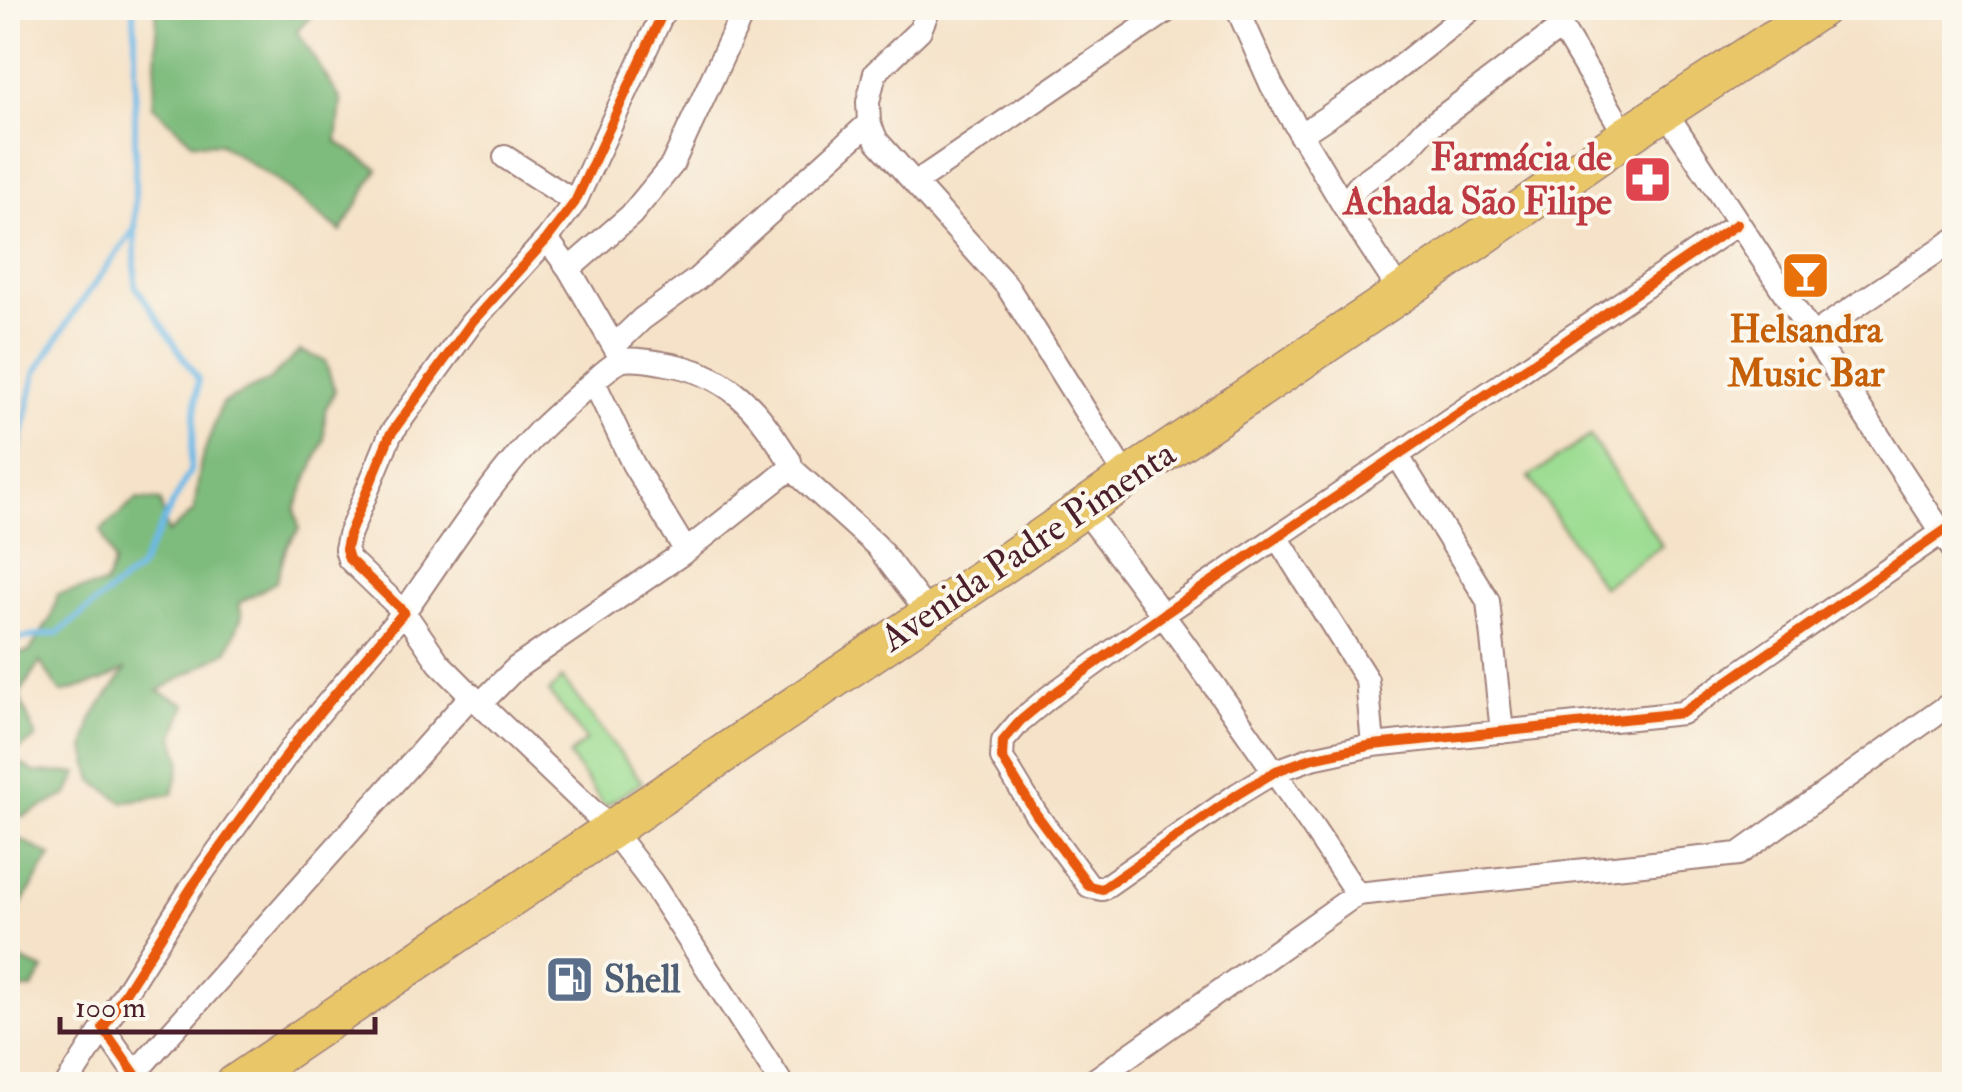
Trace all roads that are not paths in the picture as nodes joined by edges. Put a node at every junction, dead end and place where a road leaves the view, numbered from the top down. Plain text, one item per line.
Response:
1 (665, 8) edge
2 (745, 8) edge
3 (929, 8) edge
4 (1171, 8) edge
5 (1237, 8) edge
6 (1474, 8) edge
7 (1821, 8) edge
8 (1555, 18) edge
9 (1665, 111) junction
10 (869, 123) junction
11 (1300, 135) junction
12 (1626, 136) junction
13 (505, 156) dead end
14 (915, 183) junction
15 (576, 202) junction
16 (1344, 206) junction
17 (1737, 224) junction
18 (547, 239) junction
19 (1954, 240) edge
20 (568, 269) junction
21 (1400, 293) junction
22 (1811, 336) junction
23 (618, 353) junction
24 (594, 382) junction
25 (1397, 455) junction
26 (791, 468) junction
27 (1127, 478) junction
28 (1083, 508) junction
29 (1948, 528) edge
30 (1277, 537) junction
31 (686, 551) junction
32 (1954, 551) edge
33 (404, 612) junction
34 (929, 614) junction
35 (1164, 614) junction
36 (1954, 700) edge
37 (475, 701) junction
38 (1502, 732) junction
39 (1373, 745) junction
40 (1276, 771) junction
41 (611, 829) junction
42 (1357, 894) junction
43 (103, 1028) junction
44 (138, 1079) edge
45 (67, 1084) edge
46 (236, 1084) edge
47 (782, 1084) edge
48 (1089, 1084) edge

1 - 15 street
2 - 20 street
3 - 10 street
4 - 14 street
5 - 11 street
6 - 11 street
7 - 9 main road, Avenida Padre Pimenta
8 - 12 street
8 - 16 street
9 - 12 main road, Avenida Padre Pimenta
9 - 17 street
10 - 14 street
10 - 23 street
11 - 16 street
12 - 21 main road, Avenida Padre Pimenta
13 - 15 street
14 - 27 street
15 - 18 street
16 - 21 street
17 - 22 street
17 - 25 street
18 - 20 street
18 - 33 street
19 - 22 street
20 - 23 street
21 - 27 main road, Avenida Padre Pimenta
22 - 29 street
23 - 24 street
23 - 26 street
24 - 31 street
24 - 33 street
25 - 30 street
25 - 38 street
26 - 31 street
26 - 34 street
27 - 28 main road, Avenida Padre Pimenta
28 - 34 main road, Avenida Padre Pimenta
28 - 35 street
29 - 32 street
29 - 38 street
30 - 35 street
30 - 39 street
31 - 37 street
33 - 37 street
33 - 43 street
34 - 41 main road, Avenida Padre Pimenta
35 - 40 street
35 - 40 street
36 - 42 street
37 - 41 street
37 - 44 street
38 - 39 street
39 - 40 street
40 - 42 street
41 - 46 main road, Avenida Padre Pimenta
41 - 47 street
42 - 48 street
43 - 44 street
43 - 45 street

